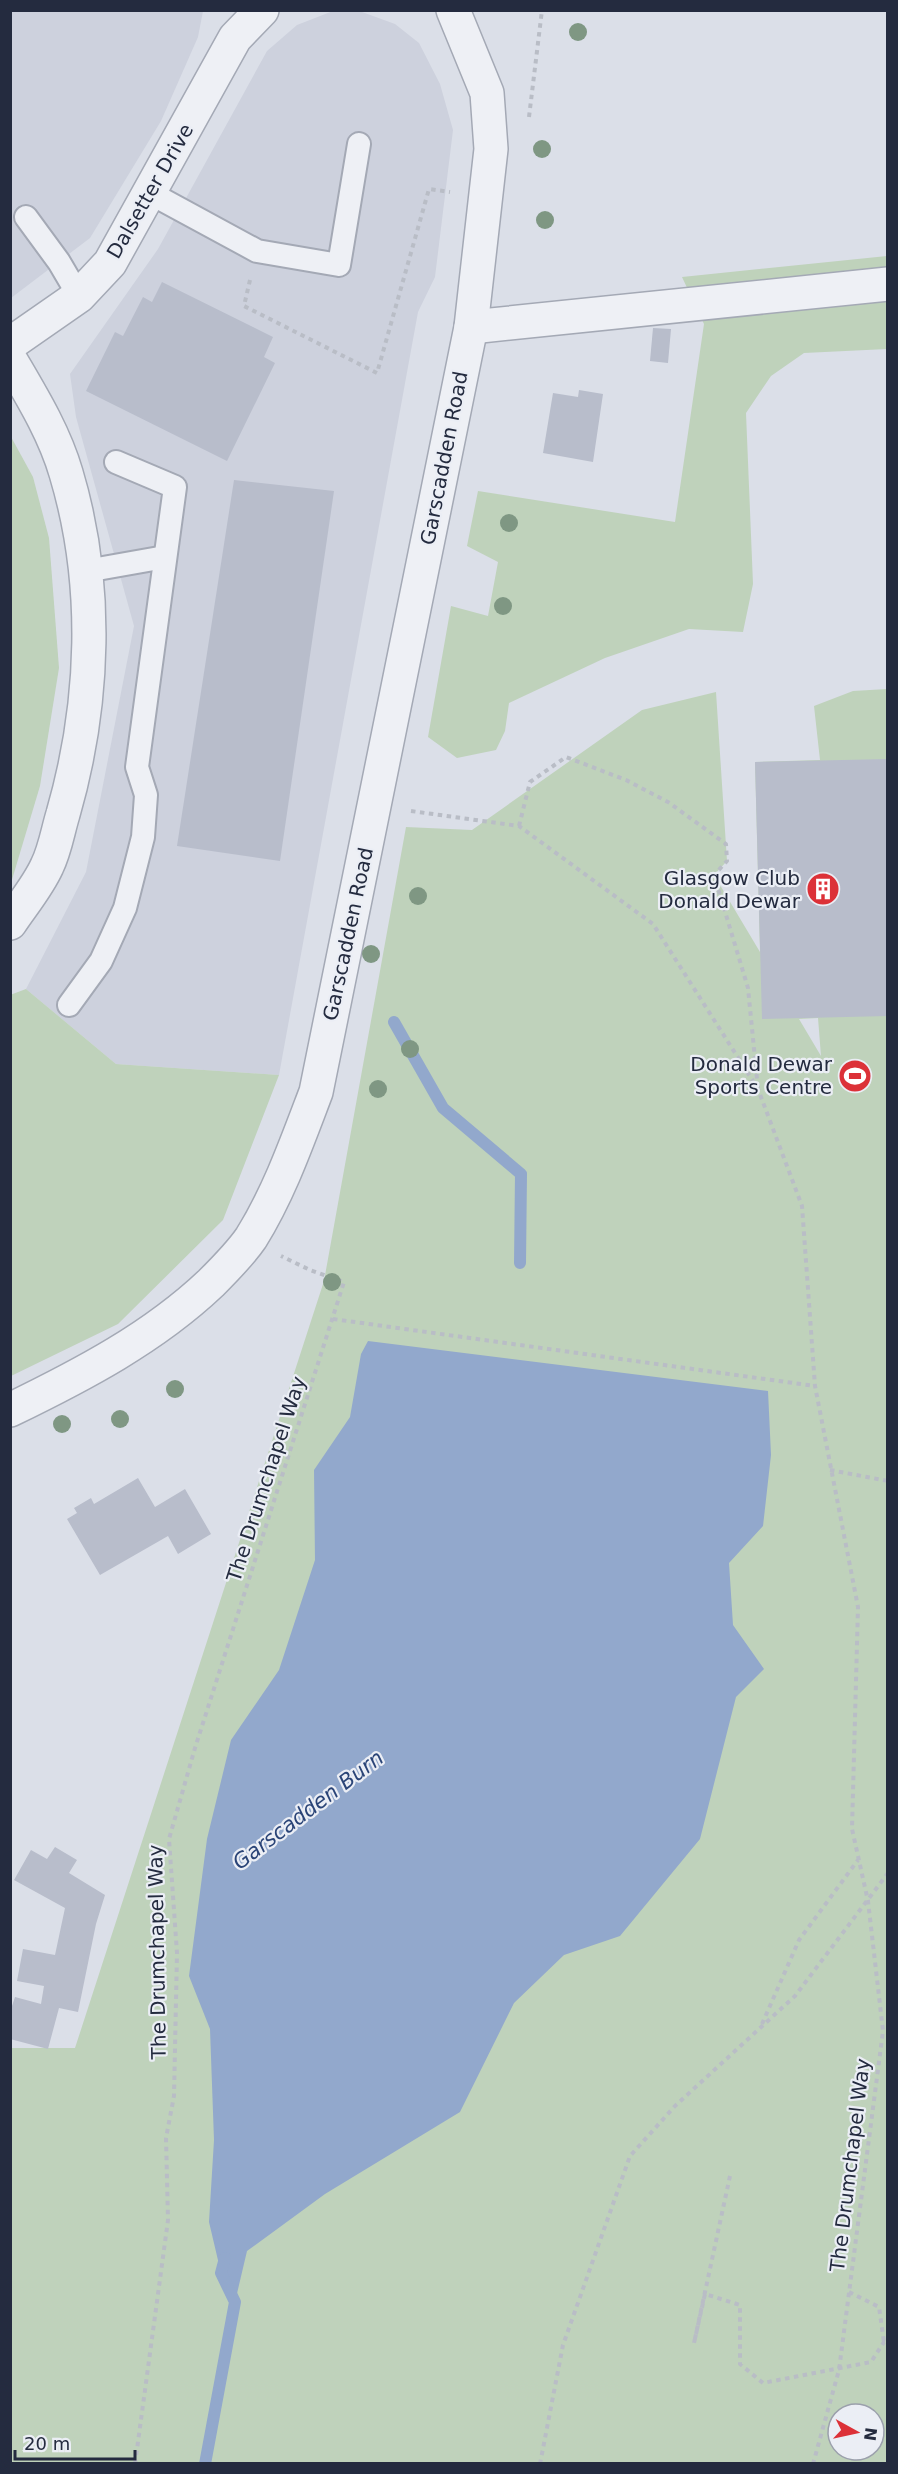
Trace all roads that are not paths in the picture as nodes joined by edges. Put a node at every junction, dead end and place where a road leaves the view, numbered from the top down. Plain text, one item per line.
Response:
1 (262, 10) edge
2 (448, 15) edge
3 (236, 24) edge
4 (359, 144) dead end
5 (150, 193) junction
6 (26, 217) dead end
7 (888, 284) edge
8 (80, 296) junction
9 (471, 327) junction
10 (10, 344) edge
11 (10, 358) edge
12 (116, 462) dead end
13 (165, 557) junction
14 (86, 571) junction
15 (10, 923) edge
16 (69, 1005) dead end
17 (10, 1410) edge

1 - 3 street, Dalsetter Drive
2 - 9 street, Garscadden Road
3 - 5 street, Dalsetter Drive
4 - 5 lane
5 - 8 street, Dalsetter Drive
6 - 8 lane
7 - 9 street
8 - 10 street, Dalsetter Drive
9 - 17 street, Garscadden Road
11 - 14 street
12 - 13 lane
13 - 14 lane
13 - 16 lane
14 - 15 street

